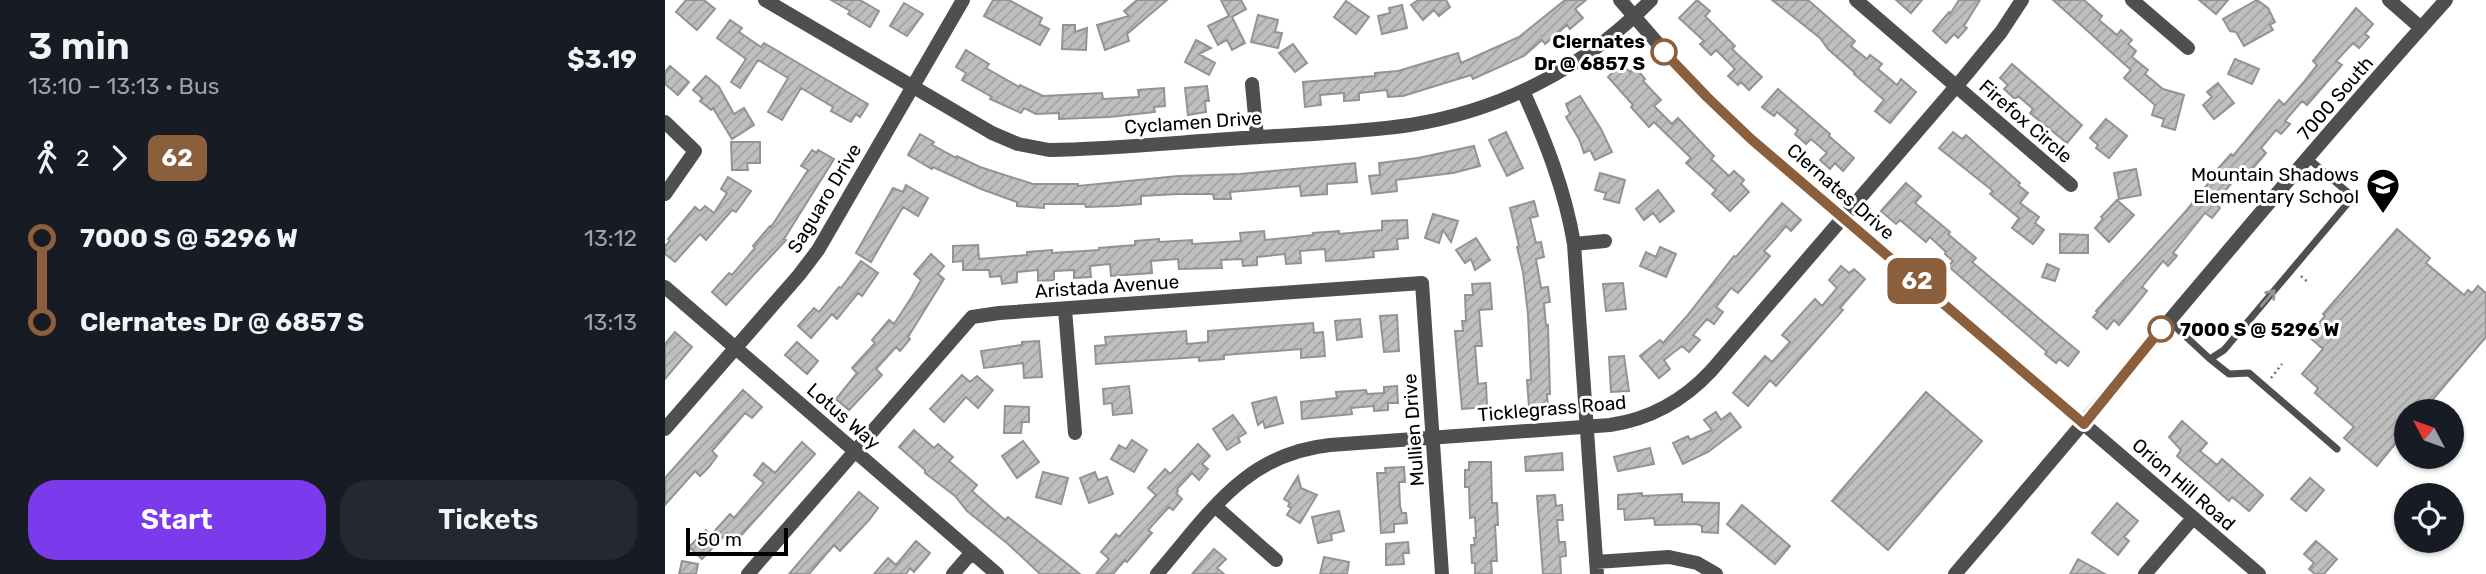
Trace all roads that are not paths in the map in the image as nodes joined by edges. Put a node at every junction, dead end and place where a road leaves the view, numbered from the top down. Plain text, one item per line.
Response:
1 (765, 0) edge
2 (963, 0) edge
3 (1621, 0) edge
4 (1651, 0) edge
5 (1856, 0) edge
6 (2022, 0) edge
7 (2132, 0) edge
8 (2389, 0) edge
9 (2446, 0) edge
10 (1635, 16) junction
11 (2421, 28) junction
12 (2187, 48) dead end
13 (1252, 84) dead end
14 (1956, 86) junction
15 (912, 87) junction
16 (1523, 91) junction
17 (665, 122) edge
18 (1257, 137) junction
19 (2308, 158) junction
20 (2071, 186) dead end
21 (665, 194) edge
22 (1843, 218) junction
23 (1605, 241) dead end
24 (1574, 244) junction
25 (1422, 283) joint
26 (665, 287) edge
27 (1065, 309) junction
28 (2169, 320) junction
29 (736, 347) junction
30 (2210, 359) junction
31 (2084, 424) junction
32 (1587, 427) junction
33 (665, 429) edge
34 (1075, 433) dead end
35 (1433, 437) junction
36 (2337, 449) dead end
37 (855, 451) junction
38 (1216, 507) junction
39 (2193, 517) junction
40 (972, 552) junction
41 (1276, 560) dead end
42 (1596, 568) edge
43 (748, 574) edge
44 (953, 574) edge
45 (997, 574) edge
46 (1157, 574) edge
47 (1443, 574) edge
48 (1716, 574) edge
49 (1955, 574) edge
50 (2145, 574) edge
51 (2259, 574) edge

1 - 15 street, Cyclamen Drive
2 - 15 street, Saguaro Drive
3 - 10 street, Clernates Drive
4 - 10 street, Cyclamen Drive
5 - 14 street, Firefox Circle
6 - 14 street, Ticklegrass Road
7 - 12 street
8 - 11 street
9 - 11 street, 7000 South
10 - 16 street, Cyclamen Drive
10 - 22 street, Clernates Drive
11 - 19 street, 7000 South
13 - 18 street
14 - 20 street, Firefox Circle
14 - 22 street, Ticklegrass Road
15 - 18 street, Cyclamen Drive
15 - 29 street, Saguaro Drive
16 - 18 street, Cyclamen Drive
16 - 24 street
17 - 21 street
19 - 28 street, 7000 South
30 -> 19 lane
22 - 31 street, Clernates Drive
22 - 32 street, Ticklegrass Road
23 - 24 street
24 - 32 street
25 - 27 street, Aristada Avenue
25 - 35 street, Mullien Drive
26 - 29 street, Lotus Way
27 - 34 street
27 - 37 street, Aristada Avenue
28 - 30 lane
28 - 31 street, 7000 South
29 - 33 street, Saguaro Drive
29 - 37 street, Lotus Way
30 - 36 lane
31 - 39 street, Orion Hill Road
31 - 49 street, 7000 South
32 - 35 street, Ticklegrass Road
32 - 42 street
35 - 38 street, Ticklegrass Road
35 - 47 street, Mullien Drive
37 - 40 street, Lotus Way
37 - 43 street, Aristada Avenue
38 - 41 street
38 - 46 street, Ticklegrass Road
39 - 50 street
39 - 51 street, Orion Hill Road
40 - 44 street
40 - 45 street, Lotus Way
42 - 48 street

